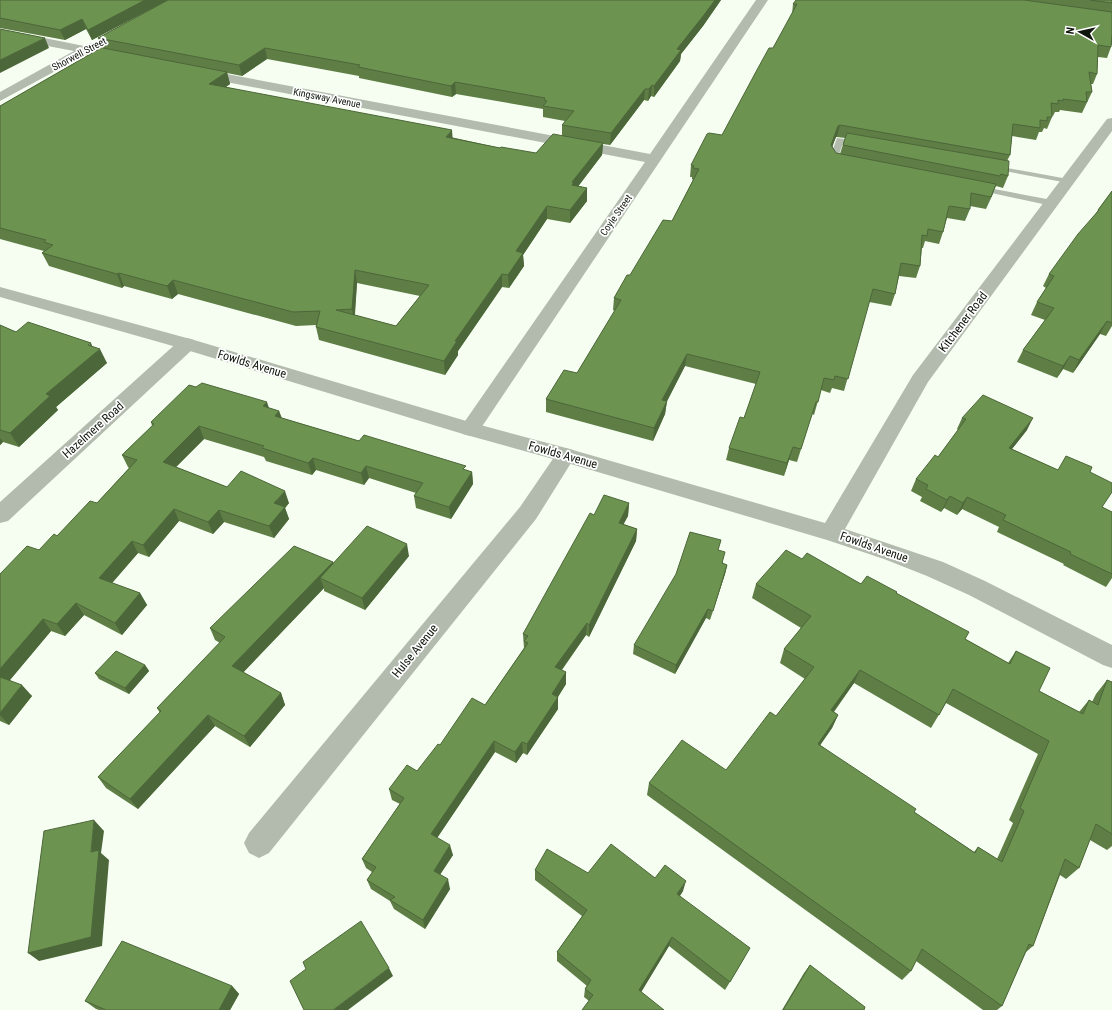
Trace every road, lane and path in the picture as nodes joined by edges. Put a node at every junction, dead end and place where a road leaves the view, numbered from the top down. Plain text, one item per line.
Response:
1 (762, 0) edge
2 (0, 33) edge
3 (99, 43) edge
4 (86, 50) junction
5 (138, 60) edge
6 (191, 71) edge
7 (0, 97) edge
8 (1112, 122) edge
9 (869, 145) edge
10 (654, 160) junction
11 (852, 164) edge
12 (984, 165) edge
13 (1068, 181) junction
14 (967, 186) edge
15 (1052, 203) junction
16 (0, 292) edge
17 (187, 344) junction
18 (470, 429) junction
19 (566, 455) junction
20 (0, 515) edge
21 (830, 533) junction
22 (1112, 657) edge
23 (259, 843) dead end

1 - 10 street, Coyle Street
2 - 4 street
3 - 4 street, Shorwell Street
4 - 5 street
4 - 7 street, Shorwell Street
6 - 10 street, Kingsway Avenue
8 - 13 street, Kitchener Road
9 - 11 lane
10 - 18 street, Coyle Street
12 - 13 lane
13 - 15 street, Kitchener Road
14 - 15 lane
15 - 21 street, Kitchener Road
16 - 17 street, Fowlds Avenue
17 - 18 street, Fowlds Avenue
17 - 20 street, Hazelmere Road
18 - 19 street, Fowlds Avenue
19 - 21 street, Fowlds Avenue
19 - 23 street, Hulse Avenue
21 - 22 street, Fowlds Avenue

